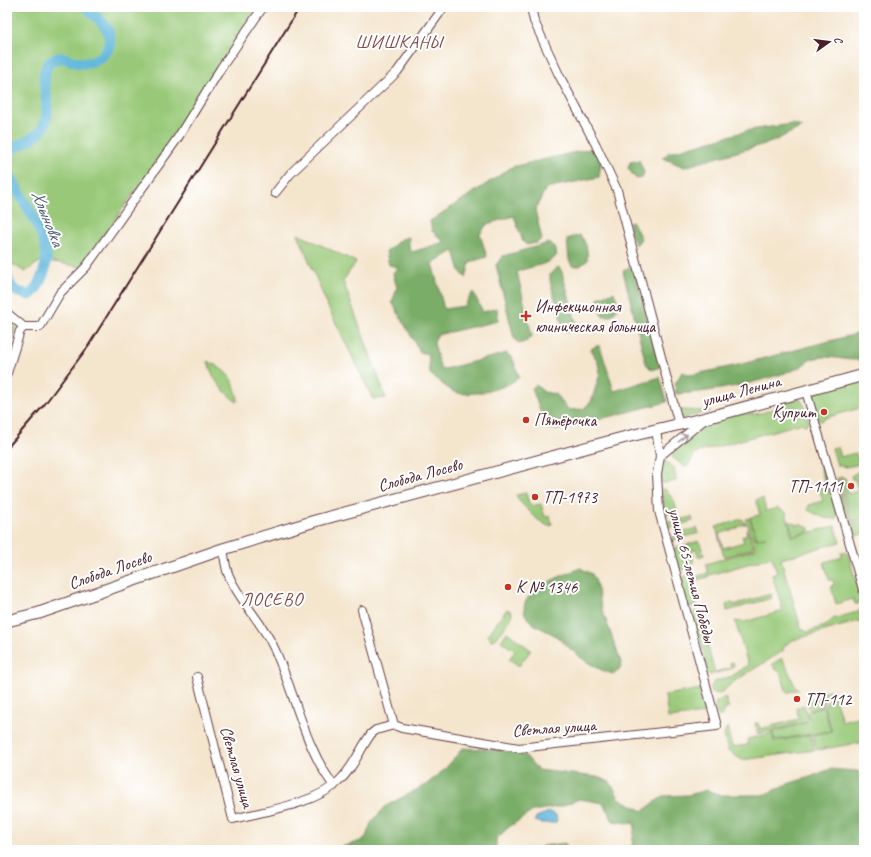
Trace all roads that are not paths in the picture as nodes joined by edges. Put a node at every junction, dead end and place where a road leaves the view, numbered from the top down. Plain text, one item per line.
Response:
1 (263, 7) edge
2 (444, 7) edge
3 (530, 7) edge
4 (275, 193) dead end
5 (7, 313) edge
6 (24, 327) junction
7 (7, 373) edge
8 (864, 375) edge
9 (806, 391) junction
10 (706, 418) junction
11 (680, 424) junction
12 (656, 430) junction
13 (626, 437) joint
14 (660, 456) junction
15 (223, 549) junction
16 (864, 593) edge
17 (362, 610) dead end
18 (7, 621) edge
19 (197, 677) dead end
20 (394, 725) junction
21 (717, 726) joint
22 (334, 786) junction

1 - 6 street
2 - 4 street
3 - 11 street
5 - 6 street
6 - 7 street
8 - 9 main road, улица Ленина
9 - 10 main road, улица Ленина
9 - 16 street
10 - 11 main road, улица Ленина
14 -> 10 street
11 - 12 main road, улица Ленина
12 - 13 main road, улица Ленина
12 - 14 street, улица 65-летия Победы
13 - 15 main road, Слобода Лосево
14 - 21 street, улица 65-летия Победы
15 - 18 main road, Слобода Лосево
15 - 22 street
17 - 20 street
19 - 22 street, Светлая улица
20 - 21 street, Светлая улица
20 - 22 street, Светлая улица

